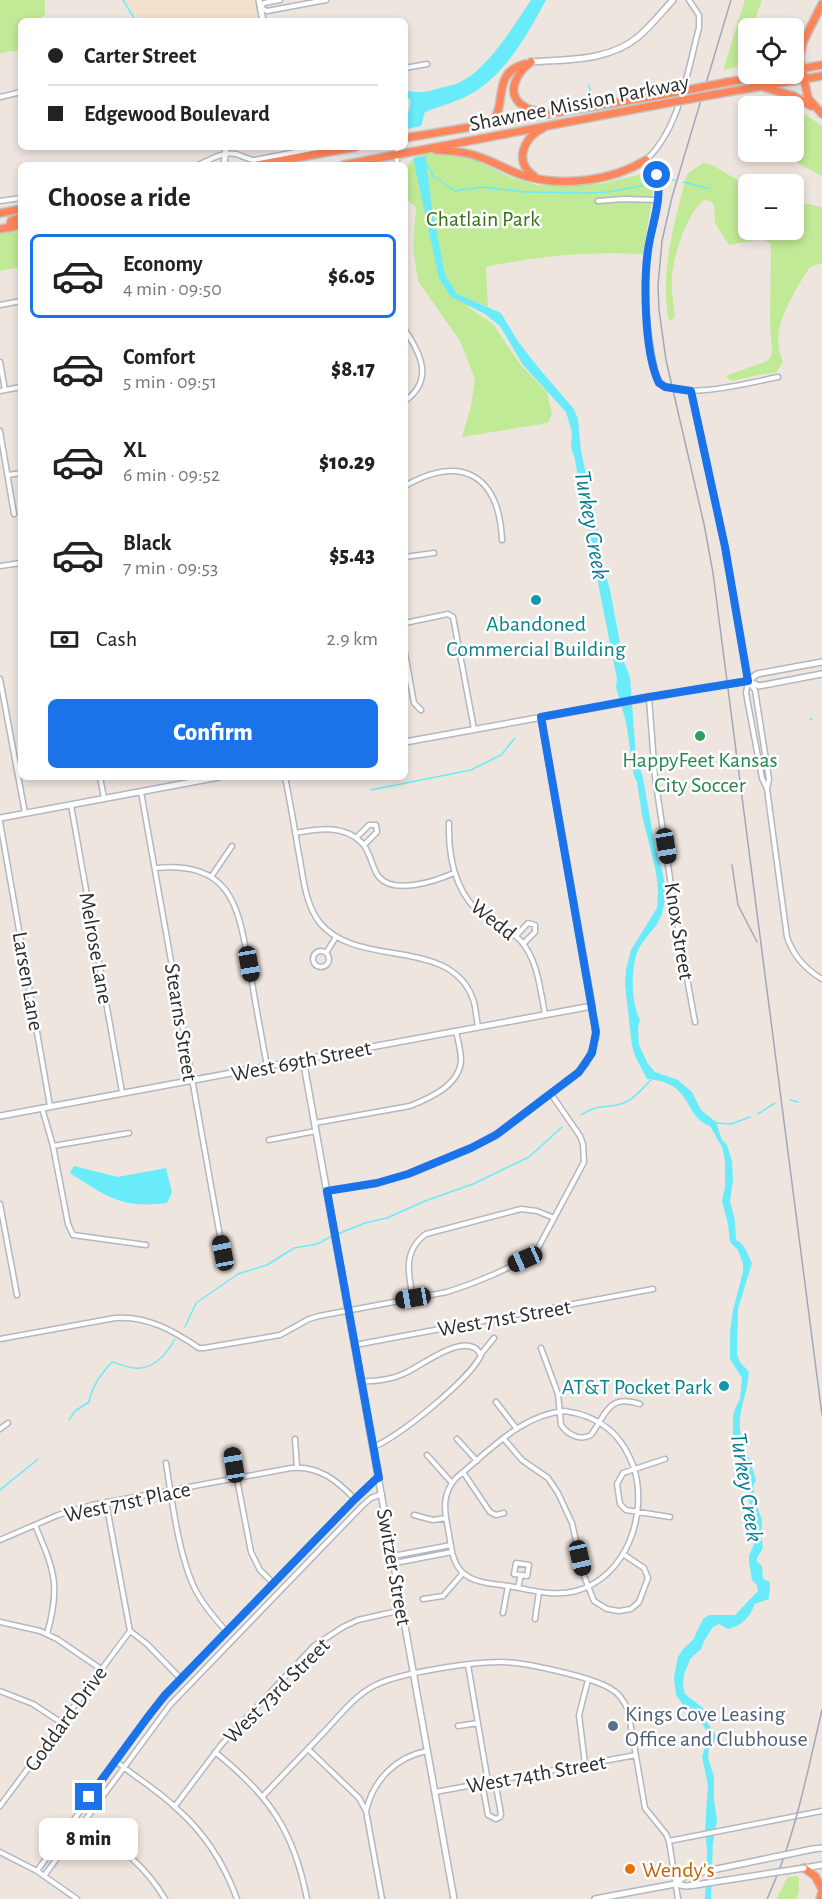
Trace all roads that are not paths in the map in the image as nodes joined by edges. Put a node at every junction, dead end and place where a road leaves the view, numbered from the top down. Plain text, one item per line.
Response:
1 (259, 0) edge
2 (275, 0) edge
3 (280, 0) edge
4 (326, 0) edge
5 (673, 0) edge
6 (689, 0) edge
7 (822, 4) edge
8 (260, 8) junction
9 (276, 9) junction
10 (262, 18) edge
11 (804, 40) edge
12 (531, 62) junction
13 (427, 63) dead end
14 (822, 65) edge
15 (408, 67) edge
16 (804, 69) edge
17 (822, 76) edge
18 (804, 79) edge
19 (738, 80) edge
20 (804, 83) edge
21 (773, 84) edge
22 (761, 86) junction
23 (18, 93) edge
24 (0, 97) edge
25 (820, 112) edge
26 (550, 114) junction
27 (492, 122) junction
28 (557, 124) junction
29 (408, 137) edge
30 (428, 149) junction
31 (225, 150) edge
32 (306, 150) edge
33 (340, 150) edge
34 (397, 151) edge
35 (646, 160) junction
36 (203, 162) edge
37 (274, 162) edge
38 (355, 162) edge
39 (539, 179) junction
40 (18, 198) edge
41 (658, 200) junction
42 (0, 201) edge
43 (598, 201) dead end
44 (18, 210) edge
45 (1, 215) edge
46 (18, 218) edge
47 (18, 226) edge
48 (9, 228) junction
49 (0, 229) edge
50 (18, 302) edge
51 (0, 305) edge
52 (408, 335) edge
53 (0, 362) edge
54 (778, 377) dead end
55 (18, 388) edge
56 (3, 391) edge
57 (691, 391) junction
58 (408, 398) edge
59 (0, 431) edge
60 (18, 473) edge
61 (8, 475) junction
62 (408, 484) edge
63 (14, 514) dead end
64 (502, 540) dead end
65 (434, 553) dead end
66 (408, 557) edge
67 (18, 563) edge
68 (0, 566) edge
69 (408, 622) edge
70 (822, 662) edge
71 (408, 670) edge
72 (822, 674) edge
73 (0, 679) edge
74 (748, 681) junction
75 (649, 697) junction
76 (421, 710) dead end
77 (541, 717) junction
78 (474, 729) junction
79 (762, 735) junction
80 (754, 736) junction
81 (408, 741) edge
82 (18, 775) edge
83 (19, 780) edge
84 (101, 780) edge
85 (196, 780) edge
86 (286, 780) edge
87 (767, 789) junction
88 (141, 792) junction
89 (104, 798) junction
90 (70, 805) junction
91 (25, 813) junction
92 (0, 820) edge
93 (449, 824) dead end
94 (296, 833) junction
95 (356, 838) junction
96 (364, 845) junction
97 (232, 846) dead end
98 (155, 868) junction
99 (454, 873) junction
100 (211, 877) junction
101 (516, 936) junction
102 (336, 937) junction
103 (523, 944) junction
104 (326, 953) junction
105 (822, 979) edge
106 (592, 1006) junction
107 (545, 1014) junction
108 (695, 1022) dead end
109 (478, 1026) junction
110 (456, 1031) junction
111 (303, 1059) junction
112 (267, 1066) junction
113 (192, 1080) junction
114 (122, 1092) junction
115 (551, 1094) junction
116 (50, 1106) junction
117 (41, 1108) junction
118 (0, 1116) edge
119 (315, 1123) junction
120 (316, 1131) junction
121 (129, 1133) dead end
122 (269, 1140) dead end
123 (53, 1146) junction
124 (327, 1191) junction
125 (0, 1204) edge
126 (554, 1218) junction
127 (147, 1245) dead end
128 (223, 1253) dead end
129 (653, 1289) dead end
130 (17, 1295) dead end
131 (413, 1298) junction
132 (349, 1310) junction
133 (495, 1338) dead end
134 (0, 1339) edge
135 (355, 1345) junction
136 (541, 1348) dead end
137 (481, 1355) junction
138 (362, 1381) junction
139 (496, 1402) dead end
140 (640, 1404) dead end
141 (559, 1412) junction
142 (599, 1421) junction
143 (8, 1423) dead end
144 (0, 1429) edge
145 (517, 1429) junction
146 (295, 1439) dead end
147 (457, 1439) dead end
148 (504, 1439) junction
149 (374, 1447) junction
150 (232, 1453) dead end
151 (428, 1455) dead end
152 (665, 1459) dead end
153 (477, 1461) junction
154 (166, 1463) dead end
155 (297, 1467) junction
156 (634, 1470) junction
157 (463, 1472) junction
158 (236, 1478) junction
159 (379, 1478) junction
160 (452, 1483) junction
161 (171, 1490) junction
162 (382, 1494) junction
163 (355, 1499) junction
164 (106, 1502) junction
165 (638, 1513) junction
166 (504, 1514) dead end
167 (414, 1515) dead end
168 (670, 1517) dead end
169 (446, 1518) junction
170 (35, 1525) junction
171 (0, 1540) edge
172 (451, 1545) junction
173 (452, 1552) junction
174 (623, 1554) junction
175 (393, 1556) junction
176 (395, 1563) junction
177 (464, 1573) junction
178 (520, 1575) junction
179 (274, 1584) junction
180 (508, 1586) junction
181 (587, 1586) junction
182 (518, 1588) junction
183 (539, 1592) junction
184 (423, 1599) dead end
185 (403, 1610) junction
186 (503, 1613) dead end
187 (535, 1619) dead end
188 (0, 1622) edge
189 (130, 1631) junction
190 (227, 1632) junction
191 (47, 1634) junction
192 (468, 1665) junction
193 (101, 1670) junction
194 (415, 1674) junction
195 (181, 1679) junction
196 (588, 1680) junction
197 (0, 1691) edge
198 (62, 1723) junction
199 (478, 1723) junction
200 (458, 1726) dead end
201 (308, 1749) junction
202 (428, 1751) junction
203 (215, 1752) junction
204 (636, 1755) junction
205 (116, 1761) junction
206 (585, 1764) junction
207 (123, 1767) junction
208 (495, 1781) junction
209 (485, 1782) junction
210 (435, 1792) junction
211 (264, 1796) junction
212 (0, 1806) edge
213 (175, 1806) junction
214 (822, 1810) edge
215 (366, 1811) junction
216 (84, 1821) junction
217 (669, 1841) junction
218 (822, 1848) edge
219 (0, 1852) edge
220 (822, 1865) edge
221 (804, 1868) junction
222 (37, 1871) junction
223 (44, 1876) junction
224 (675, 1884) junction
225 (822, 1890) edge
226 (77, 1899) edge
227 (165, 1899) edge
228 (237, 1899) edge
229 (307, 1899) edge
230 (382, 1899) edge
231 (454, 1899) edge
232 (595, 1899) edge
233 (678, 1899) edge
234 (820, 1899) edge

1 - 8 street
2 - 3 street
2 - 8 street
2 - 9 street
4 - 9 street
5 - 12 street
6 - 35 street
7 - 11 highway
8 - 9 street
8 - 10 street
12 - 26 highway
12 - 27 highway
13 - 15 street
14 - 16 highway
17 - 18 highway, Shawnee Mission Parkway
19 - 26 highway, Shawnee Mission Parkway, bridge
20 - 25 highway
21 - 22 highway, Shawnee Mission Parkway
22 - 25 highway
22 - 28 highway, Shawnee Mission Parkway, bridge
23 - 24 street
26 - 27 highway, Shawnee Mission Parkway
27 - 29 highway, Shawnee Mission Parkway
28 - 30 highway, Shawnee Mission Parkway
28 - 39 highway
30 - 34 highway, Shawnee Mission Parkway
30 - 39 highway
31 - 32 street
31 - 36 street
33 - 37 highway
34 - 38 highway, Shawnee Mission Parkway
35 - 39 highway
35 - 41 street
40 - 42 street
41 - 43 street
41 - 57 street
42 - 45 street
44 - 45 highway
46 - 48 highway
47 - 48 highway
48 - 49 highway
50 - 51 street
52 - 58 street
53 - 56 street
54 - 57 street
55 - 56 street
57 - 74 street
59 - 61 street
60 - 61 street
61 - 63 street
62 - 64 street
65 - 66 street
67 - 68 street
69 - 78 street
70 - 74 street
71 - 76 street
72 - 74 street
73 - 82 street
74 - 75 street
74 - 79 street
74 - 80 street
75 - 77 street
75 - 108 street, Knox Street
77 - 78 street
77 - 106 street
78 - 81 street
79 - 80 street
79 - 87 street
80 - 87 street
83 - 91 street
84 - 89 street
85 - 88 street
86 - 94 street
87 - 105 street
88 - 89 street
88 - 98 street, Stearns Street
89 - 90 street
90 - 91 street
90 - 114 street, Melrose Lane
91 - 92 street
92 - 116 street, Larsen Lane
93 - 99 street, Wedd
94 - 95 street
94 - 102 street
95 - 96 street
95 - 96 street
96 - 99 street
97 - 100 street
98 - 100 street
98 - 113 street, Stearns Street
99 - 101 street, Wedd
100 - 112 street
101 - 103 street, Wedd
101 - 103 street
102 - 104 street
102 - 109 street
103 - 107 street, Wedd
104 - 104 street
106 - 107 street, West 69th Street
106 - 115 street
107 - 109 street, West 69th Street
109 - 110 street, West 69th Street
110 - 111 street, West 69th Street
110 - 119 street
111 - 112 street, West 69th Street
111 - 119 street, Switzer Street
112 - 113 street, West 69th Street
113 - 114 street, West 69th Street
113 - 128 street, Stearns Street
114 - 116 street, West 69th Street
115 - 124 street
115 - 126 street
116 - 117 street, West 69th Street
117 - 118 street, West 69th Street
117 - 123 street
119 - 120 street, Switzer Street
120 - 122 street
120 - 124 street, Switzer Street
121 - 123 street
123 - 127 street
124 - 132 street, Switzer Street
125 - 130 street
126 - 131 street
126 - 131 street
129 - 135 street, West 71st Street
131 - 132 street
132 - 134 street
132 - 135 street, Switzer Street
133 - 137 street
135 - 138 street, Switzer Street
136 - 141 street
137 - 138 street
137 - 149 street
138 - 149 street, Switzer Street
139 - 145 street
140 - 142 street
141 - 142 street
141 - 142 street
141 - 145 street
142 - 156 street
143 - 144 street
145 - 148 street
146 - 155 street
147 - 153 street
148 - 153 street
148 - 181 street
149 - 159 street, Switzer Street
150 - 158 street
151 - 160 street
152 - 156 street
153 - 157 street
154 - 161 street
155 - 158 street, West 71st Place
155 - 163 street, West 71st Place
156 - 165 street
156 - 165 street
157 - 160 street
157 - 166 street
158 - 161 street, West 71st Place
158 - 179 street
159 - 162 street, Switzer Street
159 - 163 street
160 - 169 street
161 - 164 street, West 71st Place
161 - 190 street
162 - 175 street, Switzer Street
162 - 207 street
163 - 179 street
164 - 170 street, West 71st Place
164 - 189 street
165 - 168 street
165 - 174 street
167 - 169 street
169 - 172 street
170 - 171 street, West 71st Place
170 - 191 street
172 - 173 street
172 - 175 street
173 - 176 street
173 - 177 street
174 - 181 street
174 - 181 street
175 - 176 street, Switzer Street
176 - 185 street, Switzer Street
177 - 180 street
177 - 184 street
178 - 178 street
178 - 182 street
179 - 190 street
180 - 182 street
180 - 186 street
181 - 183 street
182 - 183 street
183 - 187 street
185 - 194 street, Switzer Street
185 - 203 street, West 73rd Street
188 - 191 street
189 - 193 street, Goddard Drive
189 - 195 street
190 - 195 street
191 - 193 street
192 - 194 street
192 - 196 street
192 - 199 street
193 - 198 street, Goddard Drive
194 - 201 street
194 - 202 street, Switzer Street
195 - 205 street
196 - 204 street
196 - 206 street
197 - 198 street
198 - 212 street, Goddard Drive
199 - 200 street
199 - 209 street
201 - 211 street
201 - 215 street
202 - 210 street, Switzer Street
202 - 215 street
203 - 211 street
203 - 213 street, West 73rd Street
204 - 206 street, West 74th Street
204 - 217 street
205 - 207 street
205 - 222 street
206 - 208 street, West 74th Street
207 - 213 street
207 - 216 street
208 - 209 street, West 74th Street
208 - 209 street
209 - 210 street, West 74th Street
210 - 231 street, Switzer Street
211 - 229 street
213 - 228 street
214 - 217 street
215 - 230 street
216 - 223 street
216 - 227 street
217 - 224 street
218 - 224 street, bridge
219 - 222 street
220 - 221 street
221 - 224 street, bridge
221 - 225 highway
222 - 223 street
223 - 226 street
224 - 232 street
224 - 233 street
225 - 234 highway

